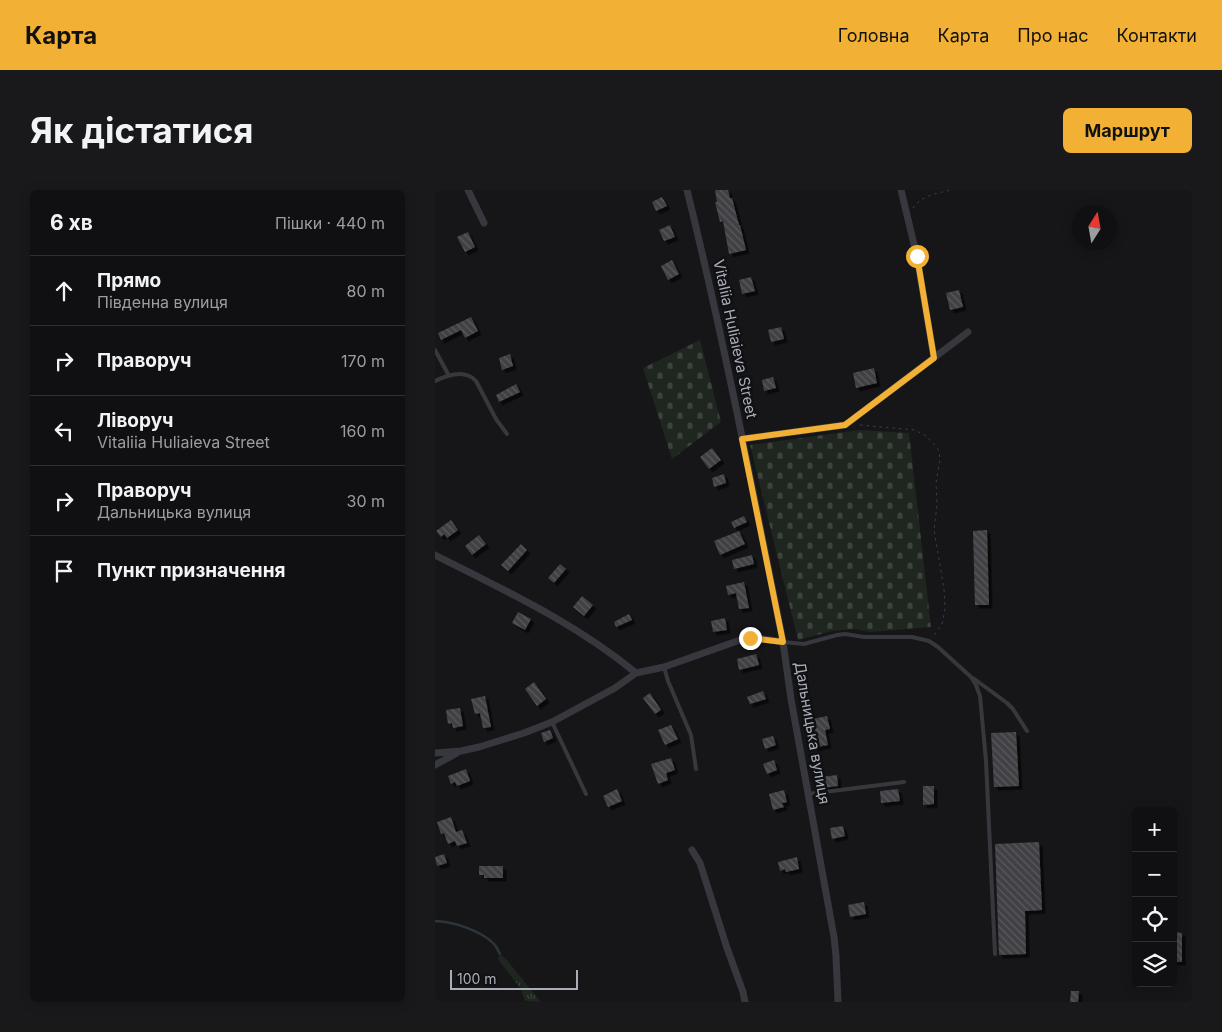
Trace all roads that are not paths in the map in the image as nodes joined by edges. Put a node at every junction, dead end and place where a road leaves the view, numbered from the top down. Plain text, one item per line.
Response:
1 (468, 190) edge
2 (687, 190) edge
3 (901, 190) edge
4 (484, 224) dead end
5 (968, 332) dead end
6 (435, 350) edge
7 (934, 358) junction
8 (448, 374) junction
9 (435, 381) edge
10 (507, 434) dead end
11 (742, 439) junction
12 (435, 555) edge
13 (783, 642) junction
14 (664, 667) junction
15 (636, 673) junction
16 (971, 676) junction
17 (552, 722) junction
18 (1027, 731) dead end
19 (461, 751) junction
20 (435, 754) edge
21 (435, 765) edge
22 (695, 770) dead end
23 (904, 782) dead end
24 (586, 794) dead end
25 (808, 794) junction
26 (692, 850) dead end
27 (995, 954) dead end
28 (745, 1002) edge
29 (838, 1002) edge

1 - 4 street
2 - 11 street, Vitaliia Huliaieva Street
3 - 7 street
5 - 7 street
6 - 8 lane
7 - 11 street
8 - 9 lane
8 - 10 lane
11 - 13 street, Vitaliia Huliaieva Street
12 - 15 street
13 - 14 street
13 - 16 lane
13 - 25 street, Дальницька вулиця
14 - 15 street
14 - 22 lane
15 - 17 street
16 - 18 lane
16 - 27 lane
17 - 19 street
17 - 24 lane
19 - 20 street
19 - 21 street
23 - 25 lane
25 - 29 street, Дальницька вулиця
26 - 28 street

